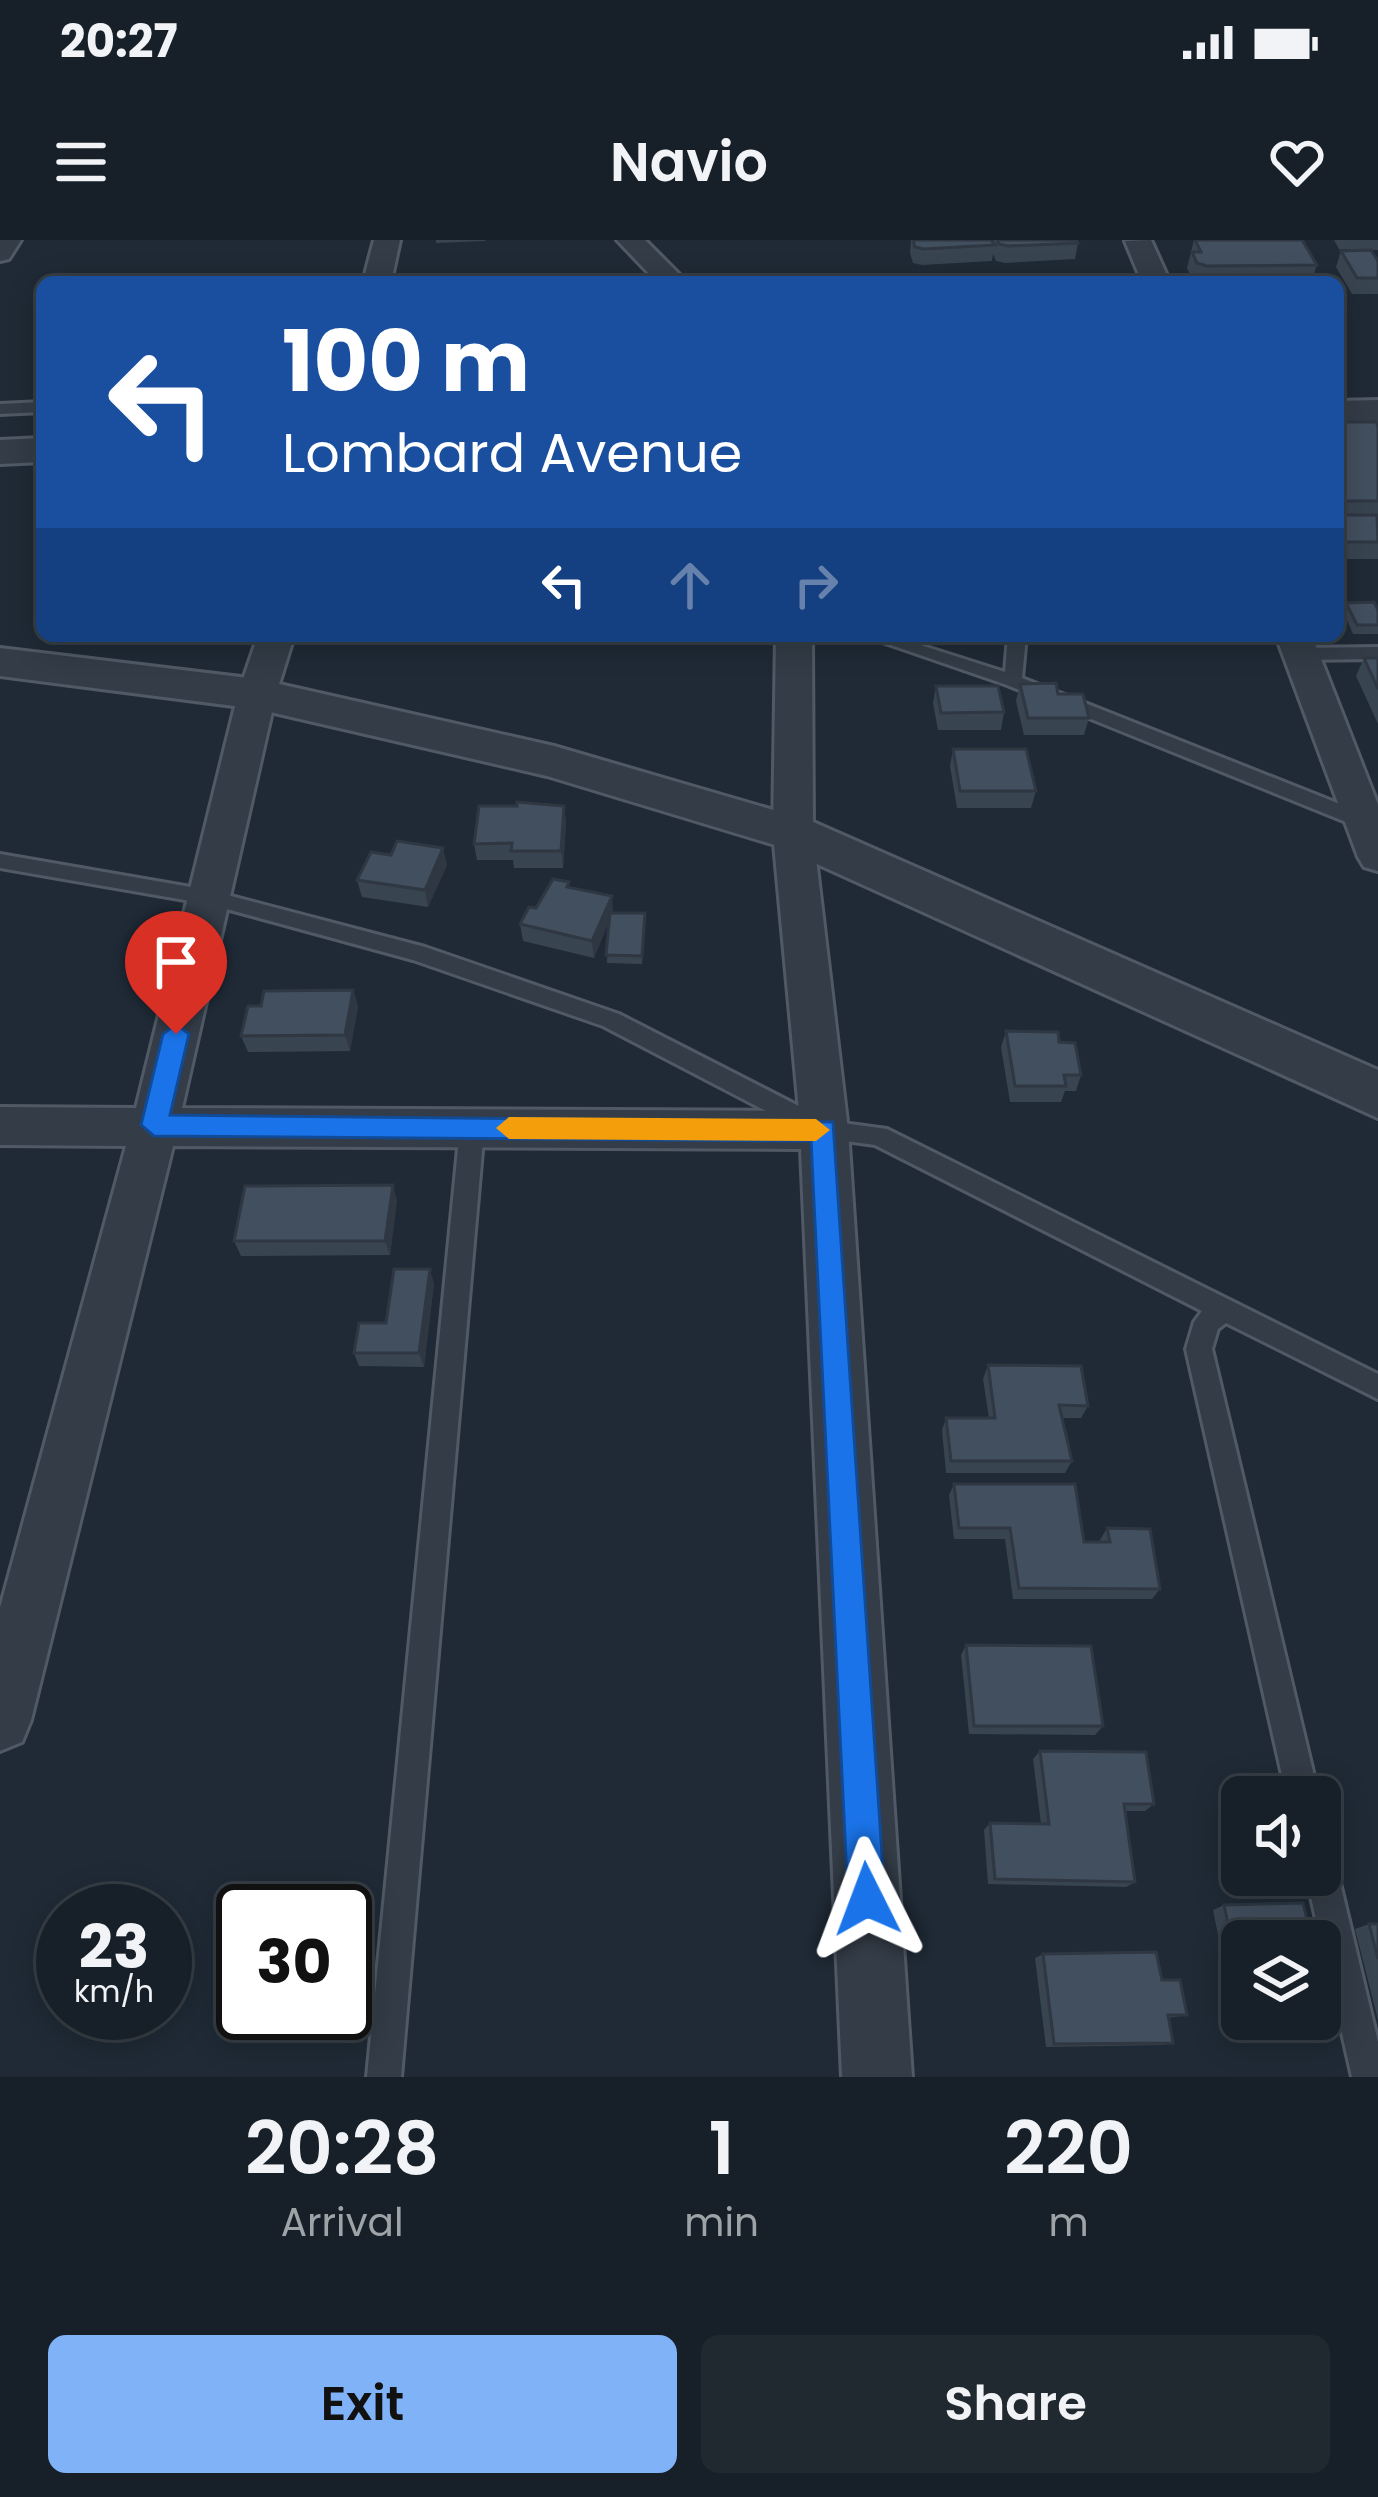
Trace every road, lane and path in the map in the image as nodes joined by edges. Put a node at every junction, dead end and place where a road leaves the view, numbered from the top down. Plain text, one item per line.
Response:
1 (8, 240) edge
2 (387, 240) edge
3 (630, 240) edge
4 (1138, 241) edge
5 (0, 253) edge
6 (378, 276) edge
7 (667, 276) edge
8 (1153, 276) edge
9 (36, 407) edge
10 (0, 409) edge
11 (1378, 410) edge
12 (1344, 412) edge
13 (36, 450) edge
14 (0, 452) edge
15 (274, 642) edge
16 (794, 642) edge
17 (893, 642) edge
18 (1016, 642) edge
19 (1298, 645) edge
20 (1378, 653) edge
21 (0, 662) edge
22 (1013, 681) junction
23 (257, 694) junction
24 (1367, 813) edge
25 (793, 833) junction
26 (0, 862) edge
27 (208, 898) junction
28 (1378, 1095) edge
29 (154, 1125) junction
30 (0, 1126) edge
31 (472, 1127) junction
32 (824, 1130) junction
33 (1225, 1310) junction
34 (1378, 1387) edge
35 (0, 1720) edge
36 (1298, 1776) edge
37 (1327, 1896) edge
38 (384, 2077) edge
39 (877, 2077) edge
40 (1369, 2077) edge

1 - 5 street
2 - 6 street
3 - 7 street
4 - 8 street
9 - 10 lane
11 - 12 street
13 - 14 street
15 - 23 street
16 - 25 street
17 - 22 lane
18 - 22 lane
19 - 20 lane
19 - 24 street
21 - 23 street
22 - 24 lane
23 - 25 street
23 - 27 street
25 - 28 street
25 - 32 street
26 - 27 lane
27 - 29 street
27 - 32 lane
29 - 30 street
29 - 31 street
29 - 35 street
31 - 32 street
31 - 38 lane
32 - 33 lane
32 - 39 street
33 - 34 lane
33 - 36 lane
37 - 40 lane

